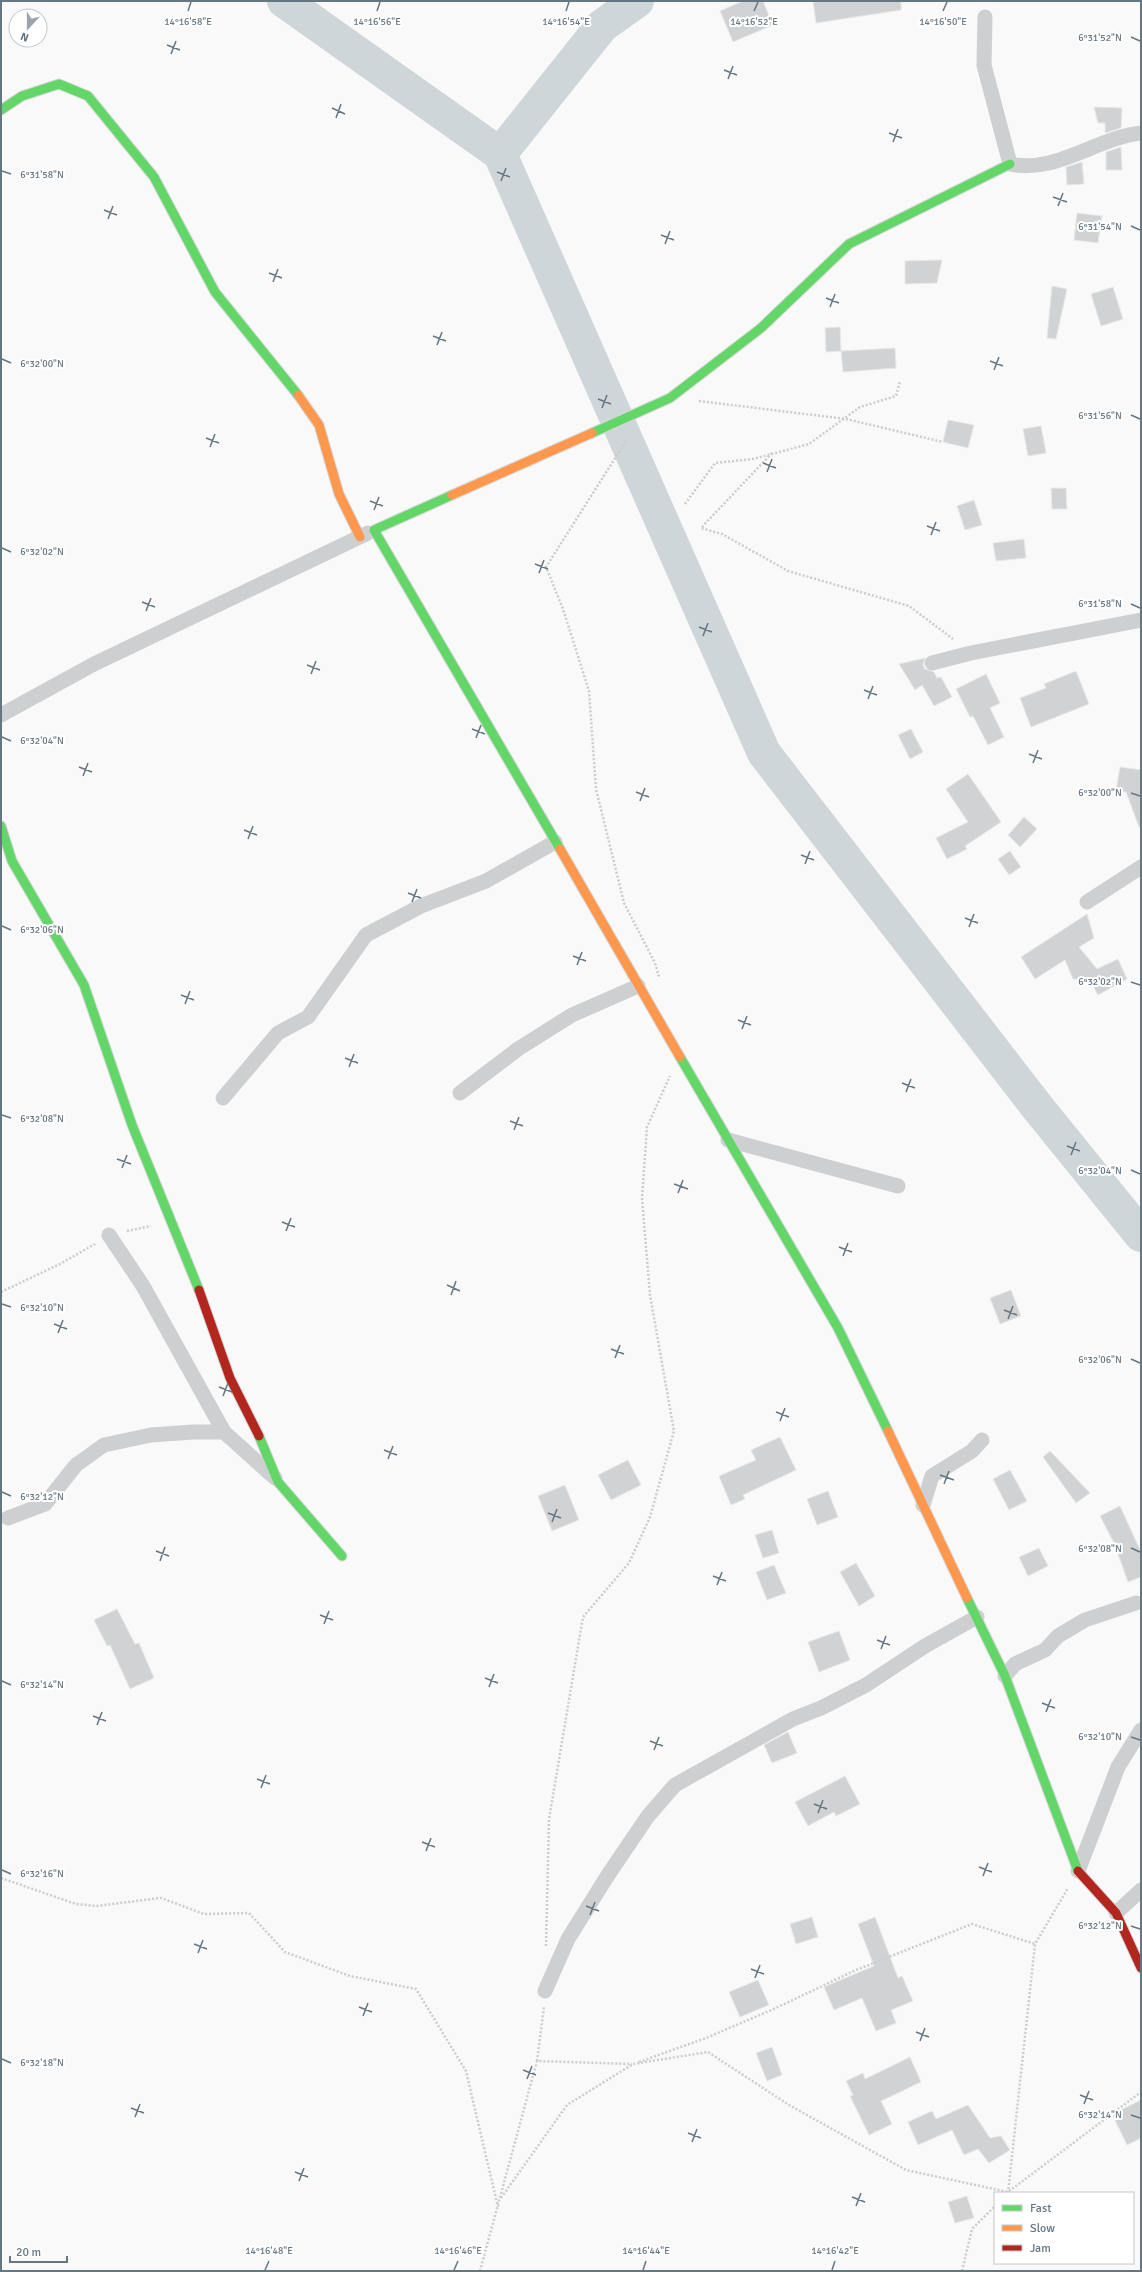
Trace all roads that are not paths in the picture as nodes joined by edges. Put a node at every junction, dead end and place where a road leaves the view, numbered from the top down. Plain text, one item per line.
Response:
1 (985, 17) dead end
2 (1, 110) edge
3 (1141, 133) edge
4 (1010, 164) junction
5 (367, 534) junction
6 (1141, 620) edge
7 (932, 663) dead end
8 (1, 715) edge
9 (1, 826) edge
10 (555, 842) junction
11 (1141, 867) edge
12 (1088, 902) dead end
13 (638, 986) junction
14 (460, 1093) dead end
15 (223, 1098) dead end
16 (728, 1140) junction
17 (898, 1186) dead end
18 (109, 1235) road end
19 (224, 1432) junction
20 (982, 1440) dead end
21 (278, 1482) junction
22 (923, 1505) junction
23 (8, 1518) dead end
24 (342, 1556) dead end
25 (1136, 1603) dead end
26 (977, 1617) junction
27 (1005, 1676) junction
28 (1141, 1730) edge
29 (1078, 1871) junction
30 (1141, 1890) edge
31 (1116, 1913) junction
32 (1141, 1968) edge
33 (544, 1991) road end

1 - 4 street
2 - 5 street
3 - 4 street
4 - 5 street
5 - 8 street
5 - 10 street
6 - 7 street
9 - 21 street
10 - 13 street
10 - 15 street
11 - 12 street
13 - 14 street
13 - 16 street
16 - 17 street
16 - 22 street
18 - 19 street
19 - 21 street
19 - 23 street
20 - 22 street
21 - 24 street
22 - 26 street
25 - 27 street
26 - 27 street
26 - 33 street
27 - 29 street
28 - 29 street
29 - 31 street
30 - 31 street
31 - 32 street

